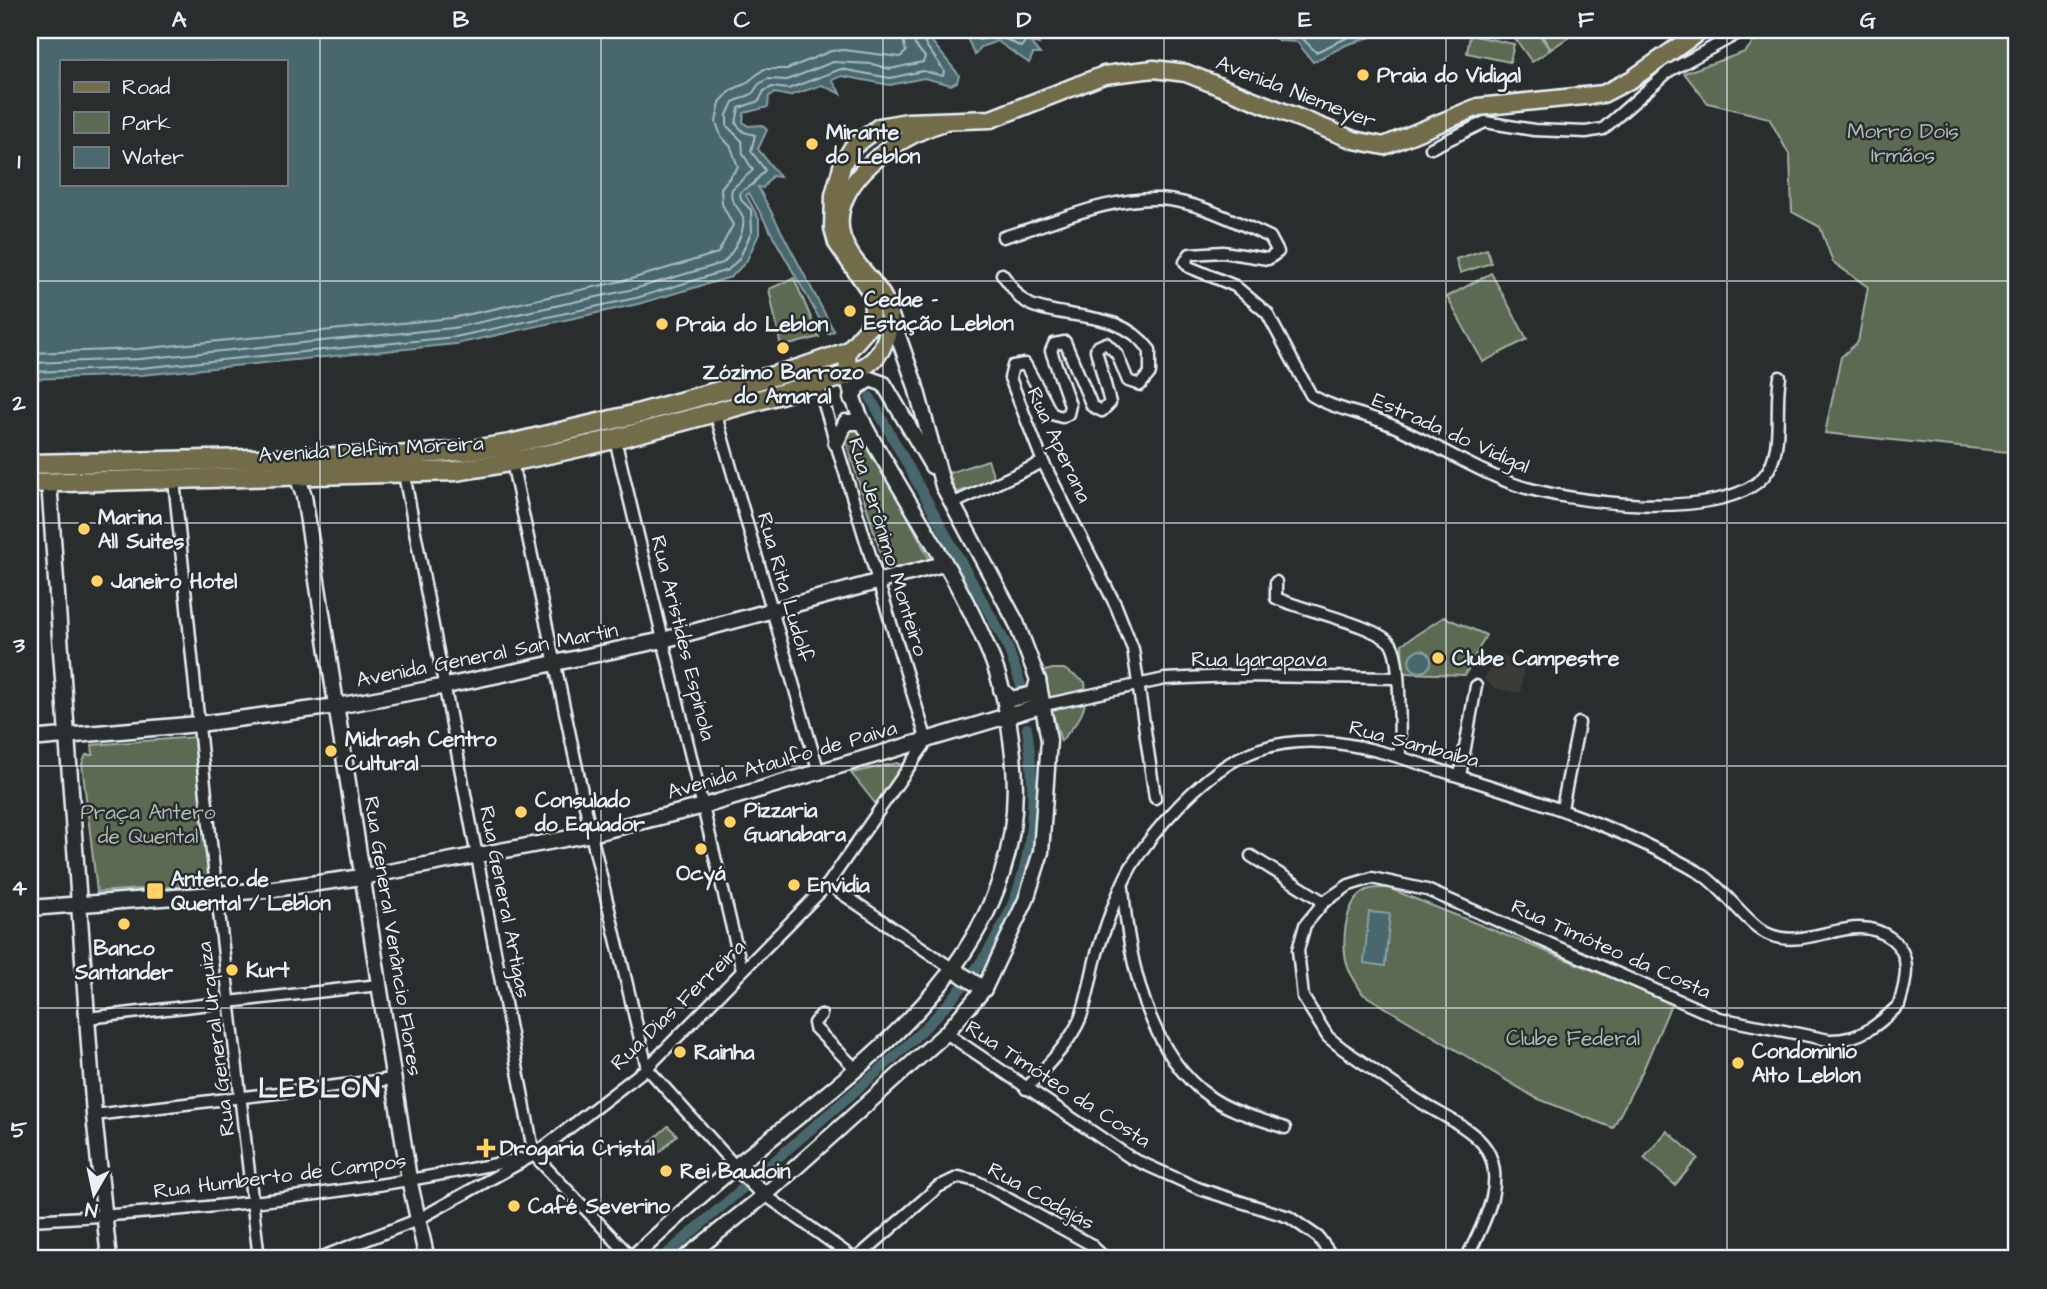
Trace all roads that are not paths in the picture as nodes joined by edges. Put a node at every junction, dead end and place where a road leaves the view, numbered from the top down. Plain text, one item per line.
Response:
1 (1702, 30) edge
2 (1744, 30) edge
3 (942, 123) junction
4 (867, 134) junction
5 (1431, 148) dead end
6 (881, 153) junction
7 (1003, 237) dead end
8 (1002, 274) dead end
9 (890, 313) junction
10 (847, 352) junction
11 (812, 365) junction
12 (848, 374) junction
13 (1780, 377) dead end
14 (819, 383) junction
15 (851, 398) junction
16 (715, 412) junction
17 (863, 422) junction
18 (615, 439) junction
19 (836, 443) junction
20 (284, 459) junction
21 (1043, 461) junction
22 (136, 462) junction
23 (512, 463) junction
24 (30, 464) edge
25 (404, 474) junction
26 (299, 477) junction
27 (174, 480) junction
28 (49, 482) junction
29 (30, 483) edge
30 (943, 486) junction
31 (952, 504) junction
32 (943, 564) junction
33 (878, 581) junction
34 (1276, 582) dead end
35 (772, 611) junction
36 (663, 640) junction
37 (556, 665) junction
38 (1398, 678) junction
39 (1038, 680) junction
40 (1139, 684) junction
41 (446, 686) junction
42 (1476, 686) dead end
43 (1001, 689) junction
44 (1044, 705) junction
45 (337, 706) junction
46 (1008, 715) junction
47 (982, 723) junction
48 (1579, 723) dead end
49 (199, 724) junction
50 (67, 736) junction
51 (30, 739) edge
52 (927, 741) junction
53 (1400, 757) junction
54 (819, 773) junction
55 (1460, 776) junction
56 (1155, 798) dead end
57 (704, 806) junction
58 (1562, 808) junction
59 (591, 834) junction
60 (476, 855) junction
61 (1251, 856) dead end
62 (362, 877) junction
63 (828, 884) junction
64 (1123, 884) junction
65 (218, 895) junction
66 (1324, 902) junction
67 (79, 904) junction
68 (30, 908) edge
69 (953, 969) junction
70 (743, 970) junction
71 (379, 985) junction
72 (984, 989) junction
73 (230, 1002) junction
74 (821, 1015) dead end
75 (88, 1018) junction
76 (946, 1033) junction
77 (647, 1068) junction
78 (855, 1068) junction
79 (393, 1079) junction
80 (1026, 1089) junction
81 (242, 1097) junction
82 (94, 1115) junction
83 (1285, 1128) dead end
84 (534, 1156) junction
85 (735, 1166) junction
86 (409, 1179) junction
87 (765, 1195) junction
88 (254, 1202) junction
89 (106, 1216) junction
90 (30, 1220) edge
91 (417, 1220) junction
92 (109, 1259) edge
93 (259, 1259) edge
94 (317, 1259) edge
95 (427, 1259) edge
96 (631, 1259) edge
97 (684, 1259) edge
98 (855, 1259) edge
99 (1106, 1259) edge
100 (1334, 1259) edge
101 (1466, 1259) edge

1 - 3 main road, Avenida Niemeyer
2 - 5 street
3 - 4 main road, Avenida Niemeyer
3 - 6 main road, Avenida Niemeyer
4 - 6 main road
4 - 10 main road
6 - 9 main road, Avenida Niemeyer
7 - 13 street, Estrada do Vidigal
8 - 21 street, Rua Aperana
9 - 12 main road, Avenida Delfim Moreira
9 - 30 main road
10 - 11 highway, Avenida Delfim Moreira
10 - 12 main road
11 - 14 street, Rua Jerônimo Monteiro
11 - 20 highway, Avenida Delfim Moreira
12 - 14 highway, Avenida Delfim Moreira
12 - 15 main road
14 - 16 highway, Avenida Delfim Moreira
14 - 19 street, Rua Jerônimo Monteiro
15 - 17 main road
15 - 30 main road
16 - 18 highway, Avenida Delfim Moreira
16 - 35 street, Rua Rita Ludolf
17 - 19 main road
17 - 32 main road
18 - 23 highway, Avenida Delfim Moreira
18 - 36 street, Rua Aristides Espínola
19 - 33 street, Rua Jerônimo Monteiro
20 - 22 highway, Avenida Delfim Moreira
20 - 26 main road
21 - 31 street
21 - 40 street, Rua Aperana
22 - 24 highway, Avenida Delfim Moreira
22 - 28 highway
23 - 25 highway, Avenida Delfim Moreira
23 - 37 street
25 - 26 highway, Avenida Delfim Moreira
25 - 41 street, Rua General Artigas
26 - 27 highway, Avenida Delfim Moreira
26 - 45 main road, Rua General Venâncio Flores
27 - 28 highway, Avenida Delfim Moreira
27 - 49 street, Rua General Urquiza
28 - 29 highway, Avenida Delfim Moreira
28 - 50 main road
30 - 31 main road
31 - 39 main road
32 - 33 main road, Avenida General San Martin
32 - 43 main road
33 - 35 main road, Avenida General San Martin
33 - 52 street, Rua Jerônimo Monteiro
34 - 38 street
35 - 36 main road, Avenida General San Martin
35 - 54 street, Rua Rita Ludolf
36 - 37 main road, Avenida General San Martin
36 - 57 street, Rua Aristides Espínola
37 - 41 main road, Avenida General San Martin
37 - 59 street
38 - 40 street, Rua Igarapava
38 - 53 street
39 - 43 main road
39 - 44 main road
40 - 44 street, Rua Igarapava
40 - 56 street, Rua Aperana
41 - 45 main road, Avenida General San Martin
41 - 60 street, Rua General Artigas
42 - 55 street
43 - 46 main road
43 - 47 main road
44 - 46 main road, Avenida Ataulfo de Paiva
44 - 72 main road
45 - 49 main road, Avenida General San Martin
45 - 62 main road, Rua General Venâncio Flores
46 - 47 main road, Avenida Ataulfo de Paiva
46 - 69 main road
47 - 52 main road, Avenida Ataulfo de Paiva
48 - 58 street
49 - 50 main road, Avenida General San Martin
49 - 65 street, Rua General Urquiza
50 - 51 main road, Avenida General San Martin
50 - 67 main road
52 - 54 main road, Avenida Ataulfo de Paiva
52 - 63 street, Rua Dias Ferreira
53 - 55 street, Rua Sambaíba
53 - 64 street, Rua Sambaíba
54 - 57 main road, Avenida Ataulfo de Paiva
55 - 58 street, Rua Sambaíba
57 - 59 main road, Avenida Ataulfo de Paiva
57 - 70 street, Rua Aristides Espínola
58 - 66 street, Rua Timóteo da Costa
59 - 60 main road, Avenida Ataulfo de Paiva
59 - 77 street
60 - 62 main road, Avenida Ataulfo de Paiva
60 - 84 street, Rua General Artigas
61 - 66 street
62 - 65 main road, Avenida Ataulfo de Paiva
62 - 71 main road, Rua General Venâncio Flores
63 - 69 street
63 - 70 street, Rua Dias Ferreira
64 - 80 street, Rua Sambaíba
64 - 83 street
65 - 67 main road, Avenida Ataulfo de Paiva
65 - 73 street, Rua General Urquiza
66 - 101 street, Rua Timóteo da Costa
67 - 68 main road, Avenida Ataulfo de Paiva
67 - 75 main road
69 - 72 main road
69 - 78 main road
70 - 77 street, Rua Dias Ferreira
71 - 73 street
71 - 79 main road, Rua General Venâncio Flores
72 - 76 main road
73 - 75 street
73 - 81 street, Rua General Urquiza
74 - 78 street
75 - 82 main road
76 - 80 street, Rua Timóteo da Costa
76 - 87 main road
77 - 84 street, Rua Dias Ferreira
77 - 85 street
78 - 85 main road
79 - 81 street
79 - 86 main road, Rua General Venâncio Flores
80 - 100 street, Rua Timóteo da Costa
81 - 82 street
81 - 88 street, Rua General Urquiza
82 - 89 main road
84 - 86 street, Rua Humberto de Campos
84 - 91 street, Rua Dias Ferreira
84 - 96 street
85 - 87 main road
85 - 96 main road
86 - 88 street, Rua Humberto de Campos
86 - 91 main road, Rua General Venâncio Flores
87 - 97 main road
87 - 98 street
88 - 89 street, Rua Humberto de Campos
88 - 93 street, Rua General Urquiza
89 - 90 street, Rua Humberto de Campos
89 - 92 main road
91 - 94 street, Rua Dias Ferreira
91 - 95 main road, Rua General Venâncio Flores
98 - 99 street, Rua Codajás

